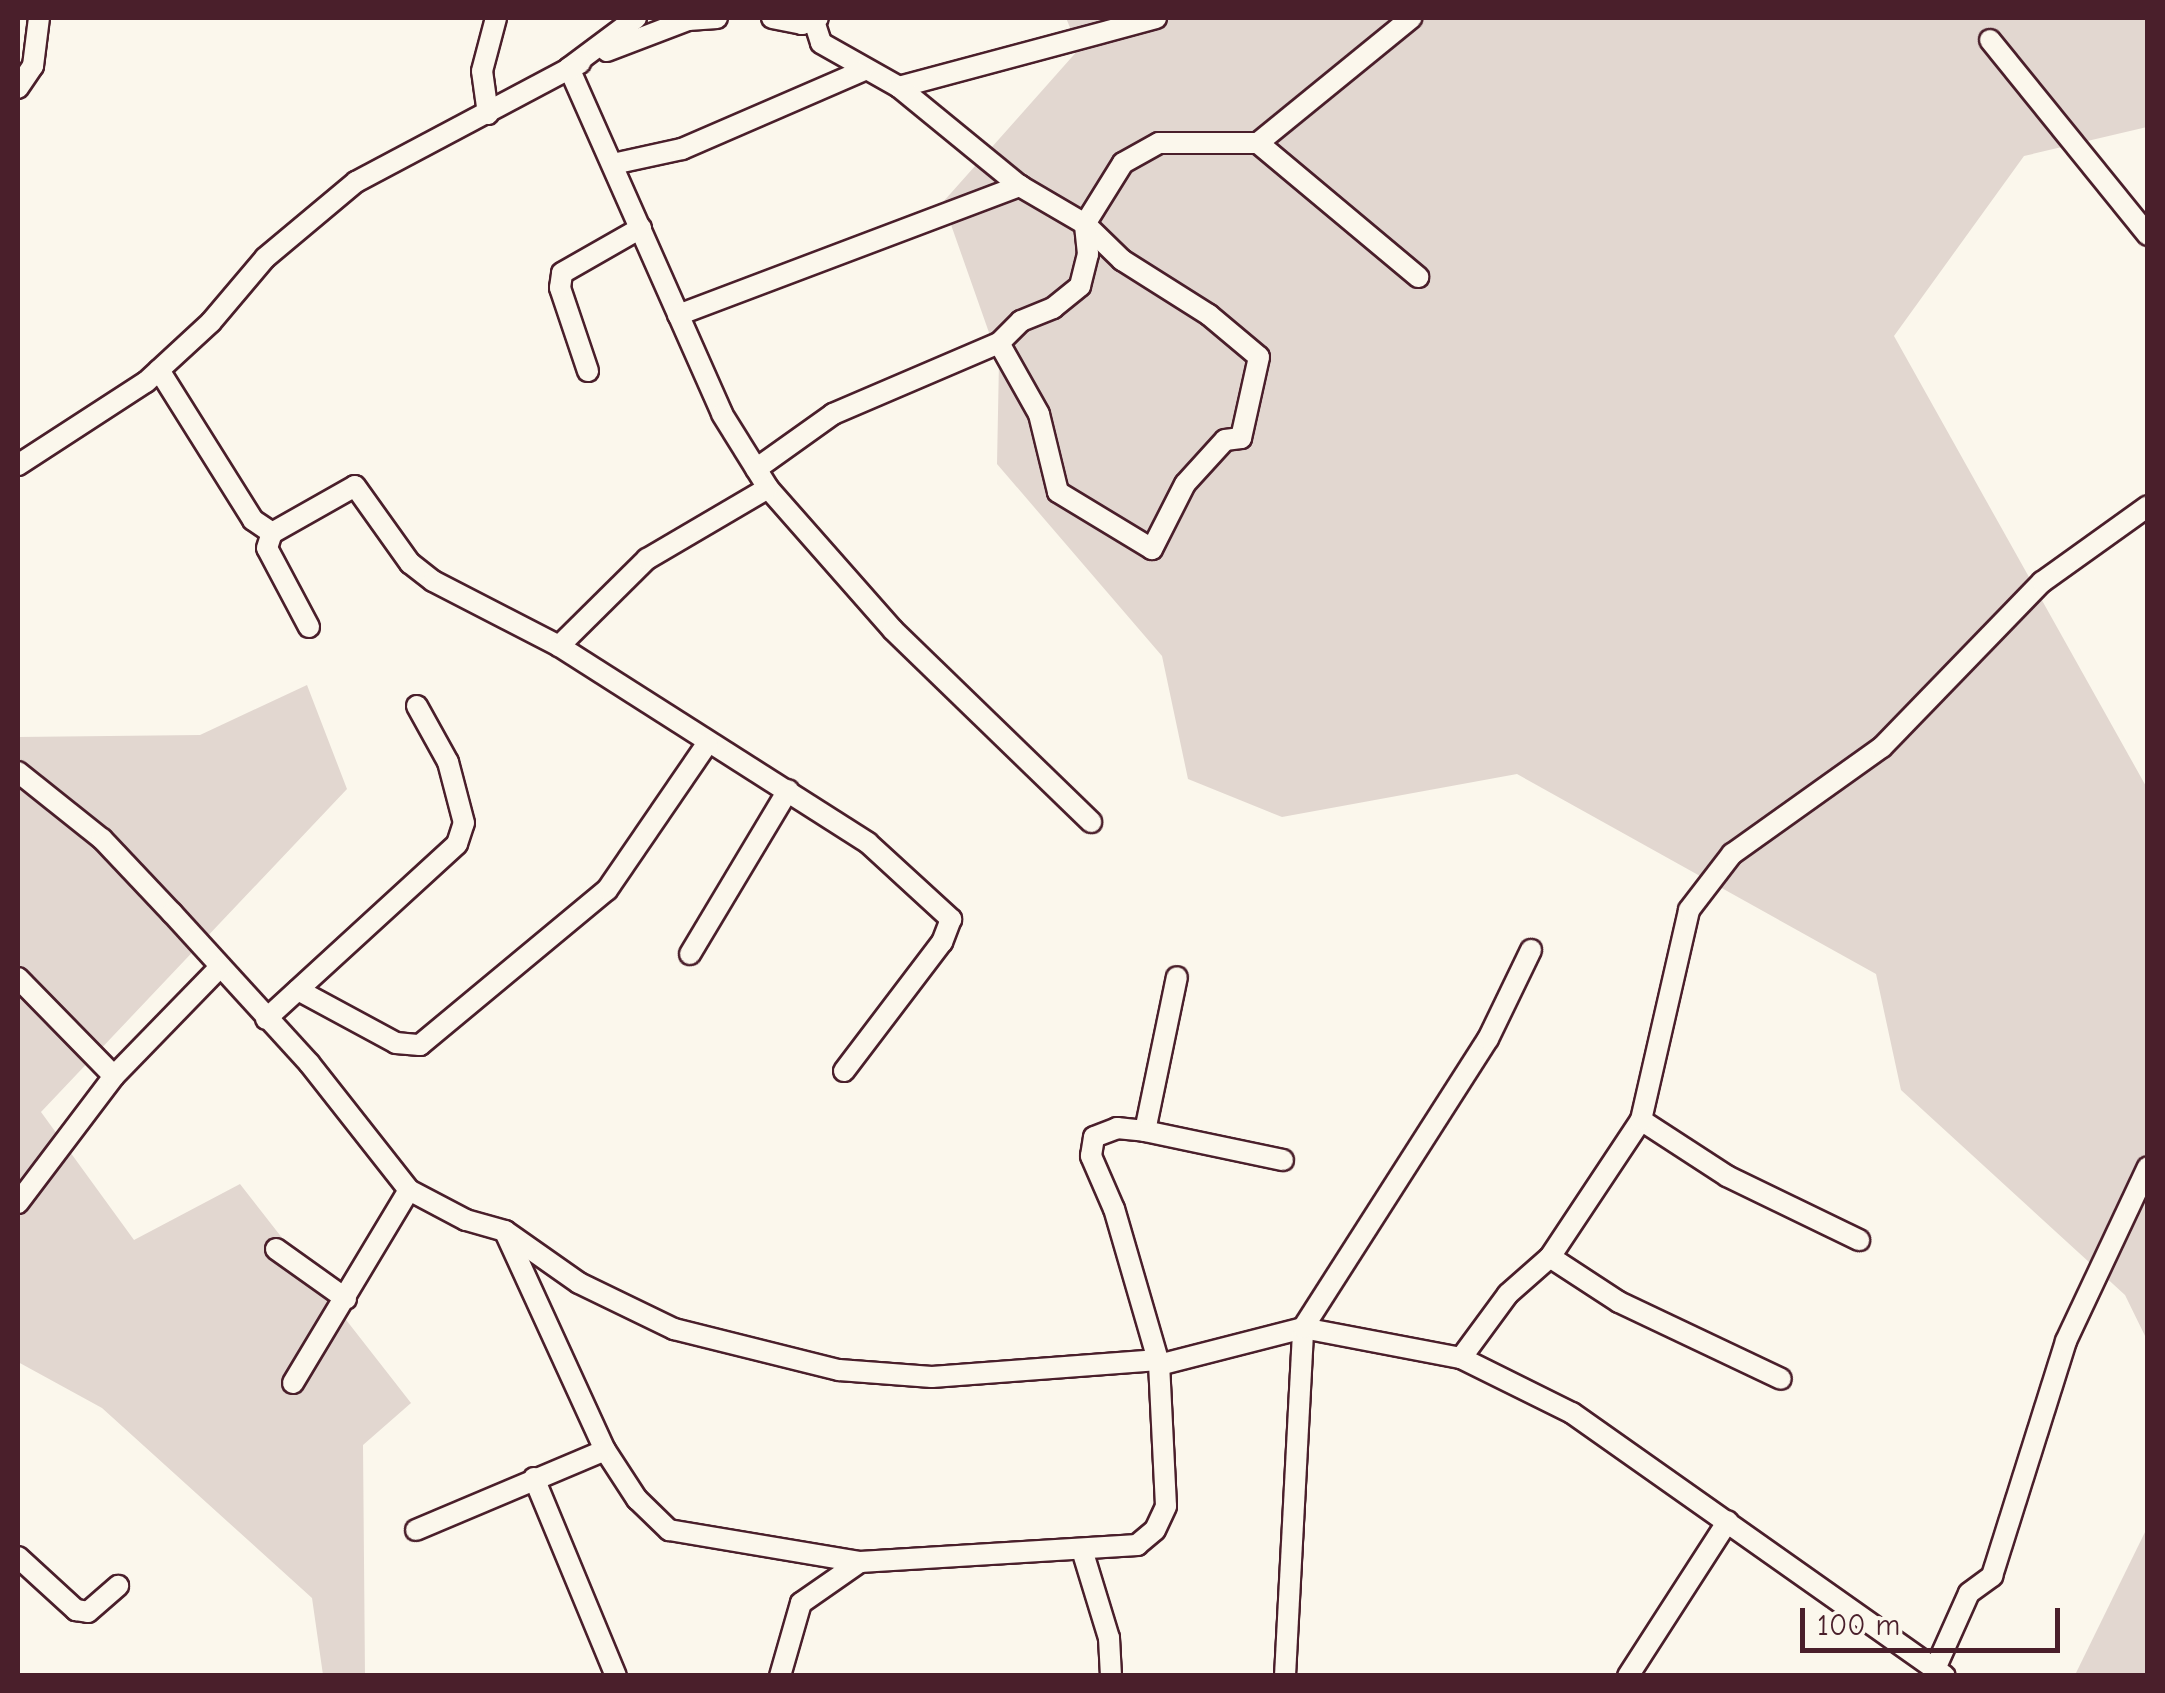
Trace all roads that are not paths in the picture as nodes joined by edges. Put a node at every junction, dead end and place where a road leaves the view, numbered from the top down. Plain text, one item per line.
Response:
1 (38, 18) edge
2 (496, 18) edge
3 (636, 18) edge
4 (717, 18) edge
5 (772, 18) edge
6 (1156, 18) edge
7 (1412, 18) edge
8 (816, 19) edge
9 (1990, 40) dead end
10 (570, 68) junction
11 (862, 71) junction
12 (899, 87) junction
13 (18, 88) edge
14 (488, 114) junction
15 (1258, 143) junction
16 (613, 164) junction
17 (1020, 186) junction
18 (1085, 224) junction
19 (640, 228) junction
20 (2148, 235) edge
21 (1418, 277) dead end
22 (678, 315) junction
23 (999, 343) junction
24 (159, 370) junction
25 (588, 371) dead end
26 (18, 466) edge
27 (756, 469) junction
28 (768, 488) junction
29 (2148, 506) edge
30 (272, 533) junction
31 (309, 627) dead end
32 (559, 646) junction
33 (417, 706) dead end
34 (706, 744) junction
35 (20, 776) edge
36 (788, 790) junction
37 (1091, 822) dead end
38 (1531, 950) dead end
39 (690, 954) dead end
40 (220, 967) junction
41 (1177, 977) dead end
42 (18, 978) edge
43 (298, 990) junction
44 (266, 1019) junction
45 (844, 1071) dead end
46 (114, 1076) junction
47 (1640, 1120) junction
48 (1145, 1132) junction
49 (1282, 1160) dead end
50 (2148, 1166) edge
51 (409, 1190) junction
52 (18, 1203) edge
53 (505, 1232) junction
54 (1859, 1240) dead end
55 (276, 1249) dead end
56 (1550, 1256) junction
57 (346, 1299) junction
58 (1303, 1328) junction
59 (1461, 1358) junction
60 (1159, 1363) junction
61 (1782, 1379) dead end
62 (293, 1382) dead end
63 (605, 1450) junction
64 (534, 1478) junction
65 (1728, 1520) junction
66 (416, 1530) dead end
67 (1083, 1553) junction
68 (18, 1557) edge
69 (860, 1562) junction
70 (118, 1586) dead end
71 (1940, 1672) edge
72 (616, 1676) edge
73 (780, 1676) edge
74 (1112, 1676) edge
75 (1285, 1676) edge
76 (1628, 1676) edge

1 - 13 street
2 - 14 street
3 - 10 street
4 - 10 street
5 - 8 street
6 - 12 street
7 - 15 street
8 - 11 street
9 - 20 street
10 - 14 street
10 - 16 street
11 - 12 street
11 - 16 street
12 - 17 street
14 - 24 street
15 - 18 street
15 - 21 street
16 - 19 street
17 - 18 street
17 - 22 street
18 - 23 street
18 - 23 street
19 - 22 street
19 - 25 street
22 - 27 street
23 - 27 street
24 - 26 street
24 - 30 street
27 - 28 street
28 - 32 street
28 - 37 street
29 - 47 street
30 - 31 street
30 - 32 street
32 - 34 street
33 - 43 street
34 - 36 street
34 - 43 street
35 - 40 street
36 - 39 street
36 - 45 street
38 - 58 street
40 - 44 street
40 - 46 street
41 - 48 street
42 - 46 street
43 - 44 street
44 - 51 street
46 - 52 street
47 - 54 street
47 - 56 street
48 - 49 street
48 - 60 street
50 - 71 street
51 - 53 street
51 - 57 street
53 - 60 street
53 - 63 street
55 - 57 street
56 - 59 street
56 - 61 street
57 - 62 street
58 - 59 street
58 - 60 street
58 - 75 street
59 - 65 street
60 - 67 street
63 - 64 street
63 - 69 street
64 - 66 street
64 - 72 street
65 - 71 street
65 - 76 street
67 - 69 street
67 - 74 street
68 - 70 street
69 - 73 street

